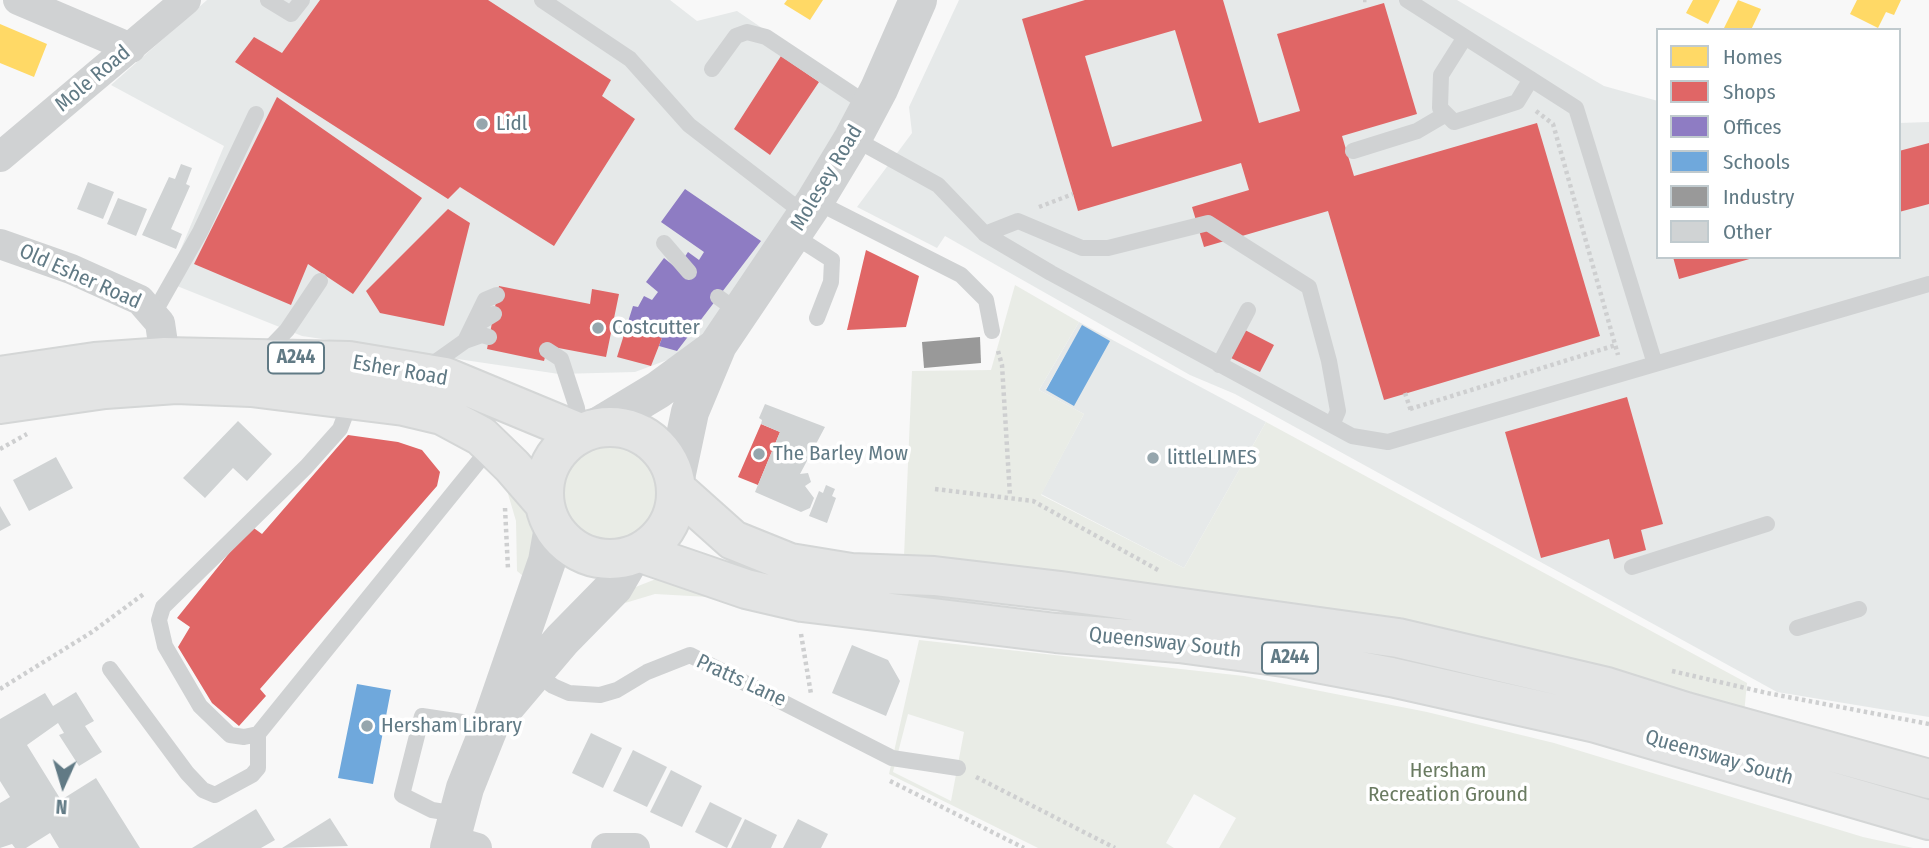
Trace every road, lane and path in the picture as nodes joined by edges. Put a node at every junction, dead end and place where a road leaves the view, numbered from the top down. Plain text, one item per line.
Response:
1 (18, 0) edge
2 (186, 0) edge
3 (268, 0) edge
4 (302, 0) edge
5 (541, 0) edge
6 (918, 0) edge
7 (1363, 0) edge
8 (1369, 0) edge
9 (1407, 0) edge
10 (1465, 37) junction
11 (140, 50) junction
12 (712, 69) dead end
13 (1531, 79) junction
14 (1520, 98) junction
15 (256, 114) dead end
16 (1446, 114) junction
17 (862, 122) junction
18 (1353, 151) dead end
19 (0, 157) edge
20 (1073, 194) dead end
21 (805, 217) junction
22 (1018, 221) junction
23 (985, 234) junction
24 (664, 243) dead end
25 (0, 244) edge
26 (689, 272) dead end
27 (320, 281) dead end
28 (1929, 284) edge
29 (497, 295) dead end
30 (1248, 310) dead end
31 (154, 313) junction
32 (494, 314) dead end
33 (817, 318) dead end
34 (992, 331) joint
35 (489, 337) dead end
36 (465, 341) junction
37 (718, 345) junction
38 (1615, 345) junction
39 (556, 352) dead end
40 (165, 357) junction
41 (261, 357) junction
42 (1655, 364) junction
43 (1219, 365) junction
44 (422, 372) junction
45 (1624, 373) junction
46 (0, 376) edge
47 (352, 398) junction
48 (0, 404) edge
49 (1410, 409) dead end
50 (1332, 425) junction
51 (588, 431) junction
52 (492, 445) junction
53 (676, 484) junction
54 (1010, 496) dead end
55 (504, 503) dead end
56 (548, 515) junction
57 (1767, 524) dead end
58 (637, 554) junction
59 (1632, 567) dead end
60 (509, 579) dead end
61 (1859, 609) dead end
62 (800, 623) dead end
63 (1797, 628) dead end
64 (523, 666) junction
65 (110, 669) dead end
66 (1767, 693) dead end
67 (814, 716) junction
68 (1929, 724) edge
69 (489, 728) junction
70 (258, 734) junction
71 (887, 755) junction
72 (958, 768) joint
73 (1929, 779) edge
74 (1929, 820) edge
75 (458, 837) edge
76 (606, 848) edge
77 (635, 848) edge
78 (1024, 848) edge
79 (1115, 848) edge

1 - 11 street
2 - 11 street, Mole Road
3 - 4 lane
5 - 21 lane
6 - 17 street, Molesey Road
7 - 8 path
9 - 10 lane
10 - 13 lane
10 - 16 lane
11 - 19 street, Mole Road
12 - 17 lane
13 - 14 lane
13 - 42 lane
14 - 16 lane
14 - 38 path
15 - 31 lane
16 - 18 lane
17 - 21 street, Molesey Road
17 - 23 lane
20 - 22 path
21 - 33 lane
21 - 34 lane
21 - 37 street, Molesey Road
22 - 23 lane
22 - 50 lane
23 - 43 lane
24 - 26 lane
25 - 31 street, Old Esher Road
27 - 41 lane
28 - 42 lane
29 - 36 lane
30 - 43 lane
31 - 40 street, Old Esher Road
32 - 36 lane
34 - 54 path
35 - 36 lane
36 - 44 lane
37 - 51 street, Molesey Road
37 - 53 street, Molesey Road
38 - 45 path
38 - 49 path
39 - 51 lane
40 - 41 main road, Esher Road / A244
40 - 46 main road, Esher Road / A244
41 - 44 main road, Esher Road / A244
42 - 45 lane
43 - 50 lane
44 - 51 main road, Esher Road / A244
45 - 50 lane
47 - 48 main road, Esher Road / A244
47 - 52 main road, Esher Road / A244
47 - 70 lane
51 - 53 main road
51 - 56 main road
52 - 56 main road, Esher Road / A244
52 - 70 lane
53 - 58 main road
53 - 73 main road, Queensway South / A244
55 - 60 path
56 - 58 main road
56 - 64 street
57 - 59 lane
58 - 64 street
58 - 74 main road, Queensway South / A244
61 - 63 lane
62 - 67 path
64 - 67 lane, Pratts Lane
64 - 69 street
65 - 70 lane
66 - 68 path
67 - 71 lane, Pratts Lane
69 - 75 street
69 - 75 lane
71 - 72 lane, Pratts Lane
71 - 78 path
72 - 79 path
76 - 77 street

